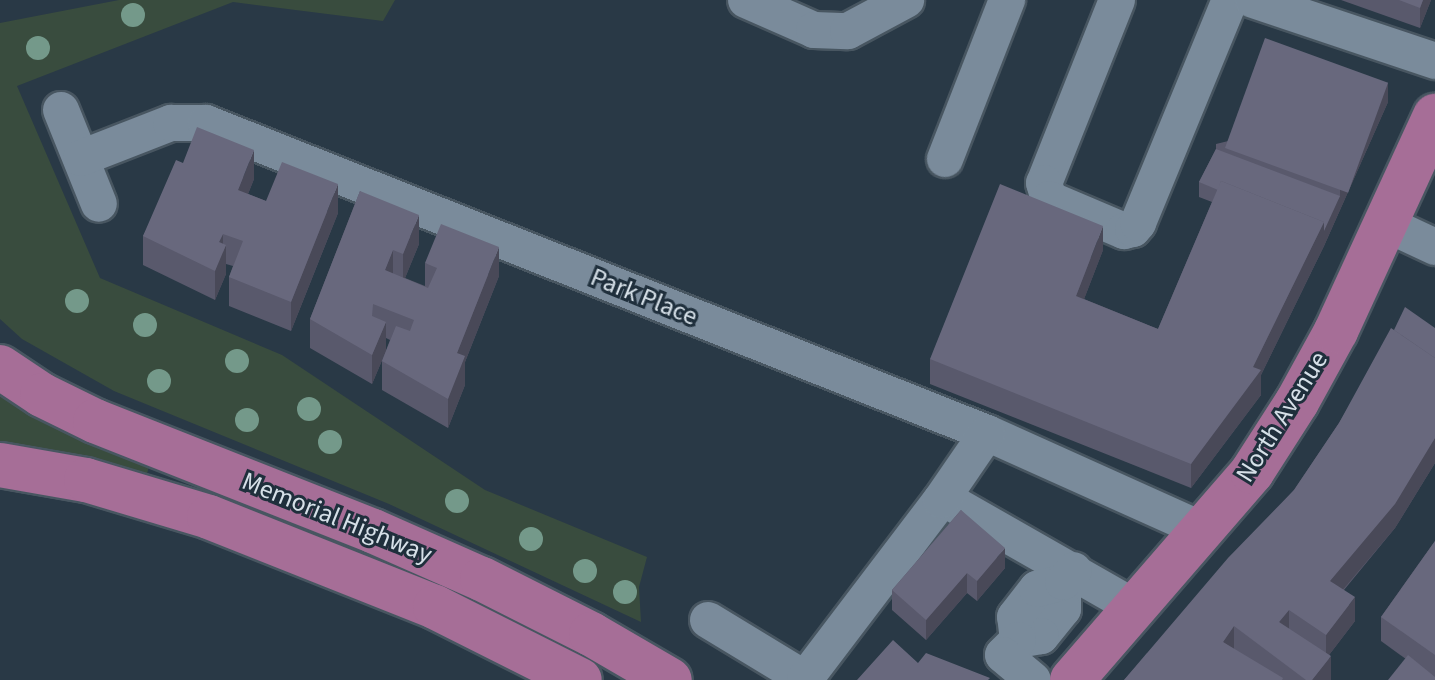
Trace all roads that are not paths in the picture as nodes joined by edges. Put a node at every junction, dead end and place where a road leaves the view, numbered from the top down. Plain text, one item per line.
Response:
1 (746, 0) edge
2 (906, 0) edge
3 (1007, 0) edge
4 (1117, 0) edge
5 (1230, 0) edge
6 (1253, 0) edge
7 (1435, 61) edge
8 (61, 110) dead end
9 (1435, 116) edge
10 (81, 158) junction
11 (945, 159) dead end
12 (99, 204) dead end
13 (1386, 224) junction
14 (1435, 247) edge
15 (0, 367) edge
16 (987, 433) junction
17 (0, 465) edge
18 (943, 498) junction
19 (1201, 529) junction
20 (1068, 576) junction
21 (1134, 607) junction
22 (708, 620) dead end
23 (580, 680) edge
24 (670, 680) edge
25 (1033, 680) edge
26 (1072, 680) edge

1 - 2 street
3 - 11 street
4 - 5 street
6 - 7 street
8 - 10 street
9 - 13 main road, North Avenue
10 - 12 street
10 - 16 street, Park Place
13 - 14 street
13 - 19 main road, North Avenue
15 - 24 main road, Memorial Highway
16 - 18 street
16 - 19 street, Park Place
17 - 23 main road, Memorial Highway
18 - 20 street
18 - 22 street
19 - 21 main road, North Avenue
20 - 21 street
20 - 25 street
21 - 26 main road, North Avenue

